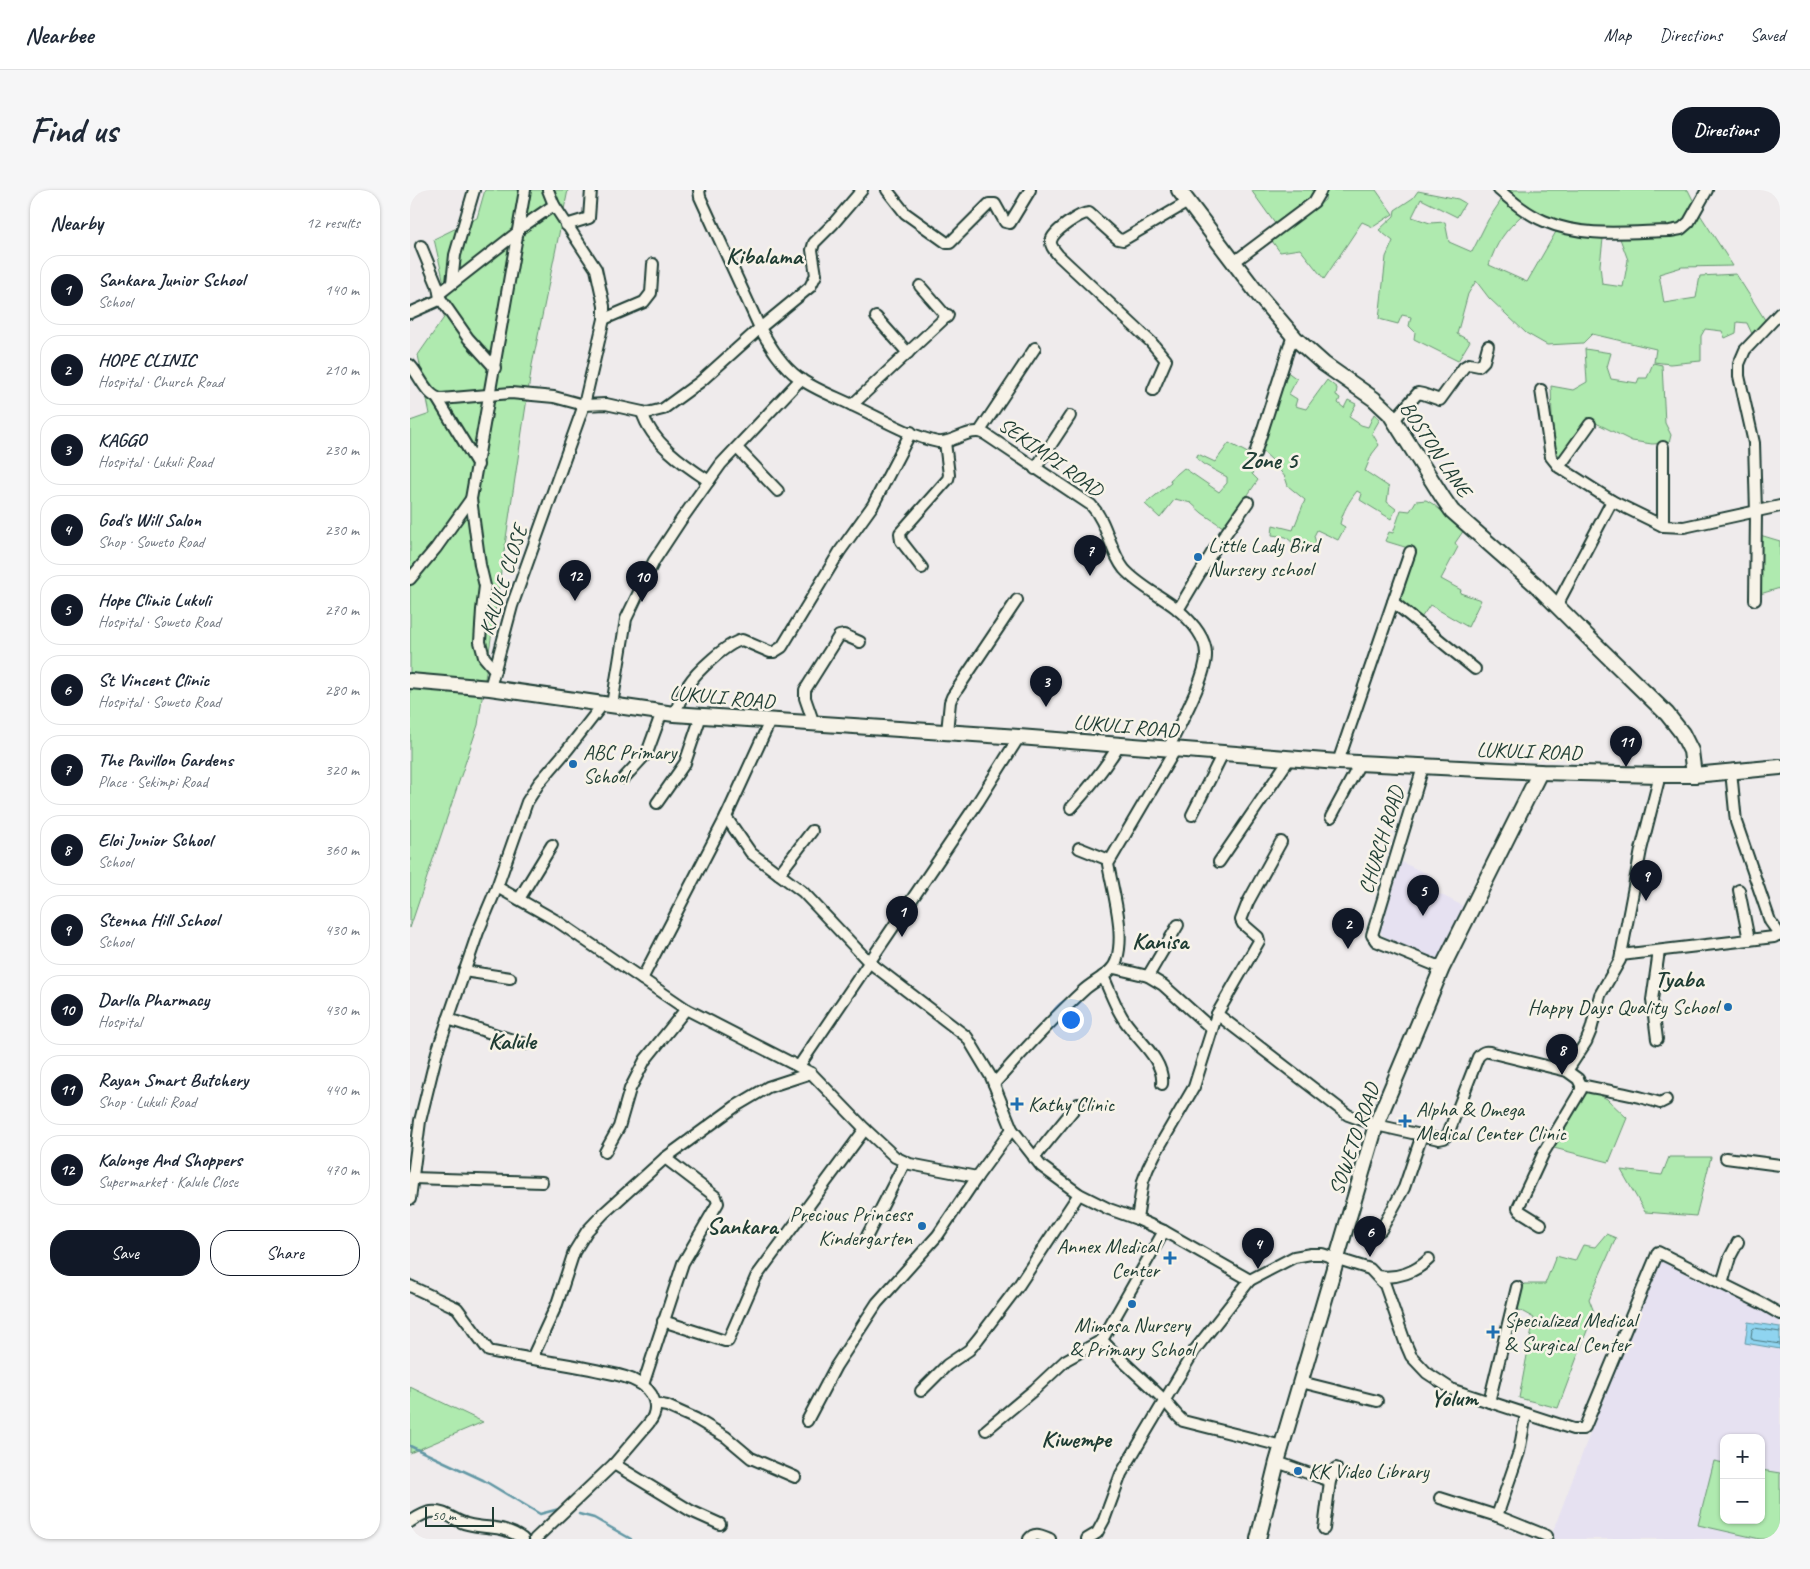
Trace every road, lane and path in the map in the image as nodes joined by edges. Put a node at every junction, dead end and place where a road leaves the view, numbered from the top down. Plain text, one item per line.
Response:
1 (474, 190) edge
2 (525, 190) edge
3 (548, 190) edge
4 (591, 190) edge
5 (699, 190) edge
6 (862, 190) edge
7 (887, 190) edge
8 (1030, 190) edge
9 (1179, 190) edge
10 (1321, 190) edge
11 (1500, 190) edge
12 (1708, 190) edge
13 (1188, 202) junction
14 (554, 205) junction
15 (566, 225) junction
16 (519, 231) junction
17 (421, 246) dead end
18 (1234, 262) junction
19 (653, 264) dead end
20 (452, 283) junction
21 (920, 286) dead end
22 (440, 295) junction
23 (410, 313) edge
24 (1780, 313) edge
25 (876, 317) dead end
26 (604, 319) junction
27 (760, 328) junction
28 (1293, 334) junction
29 (1488, 346) dead end
30 (1035, 348) dead end
31 (908, 353) junction
32 (410, 366) edge
33 (495, 368) junction
34 (800, 379) junction
35 (1153, 390) dead end
36 (1541, 390) dead end
37 (491, 394) junction
38 (437, 398) junction
39 (584, 405) junction
40 (852, 405) junction
41 (642, 412) junction
42 (1070, 416) dead end
43 (1394, 420) junction
44 (1590, 424) dead end
45 (980, 431) junction
46 (911, 432) junction
47 (945, 442) junction
48 (1663, 447) dead end
49 (737, 448) junction
50 (1255, 454) dead end
51 (478, 465) junction
52 (1559, 467) junction
53 (1035, 468) junction
54 (709, 481) junction
55 (778, 490) dead end
56 (471, 499) junction
57 (1612, 501) junction
58 (1248, 502) dead end
59 (1780, 506) edge
60 (1756, 512) junction
61 (1663, 526) junction
62 (1410, 552) dead end
63 (922, 568) dead end
64 (410, 579) edge
65 (1017, 600) dead end
66 (1755, 600) dead end
67 (1393, 602) junction
68 (1557, 605) junction
69 (1178, 610) junction
70 (860, 642) dead end
71 (1475, 669) dead end
72 (495, 670) junction
73 (410, 681) edge
74 (490, 688) junction
75 (607, 705) junction
76 (668, 713) junction
77 (702, 716) junction
78 (770, 721) junction
79 (814, 724) junction
80 (947, 732) junction
81 (1019, 737) junction
82 (1119, 745) junction
83 (1171, 749) junction
84 (1223, 753) junction
85 (1290, 758) junction
86 (1338, 762) junction
87 (1360, 763) junction
88 (1423, 766) junction
89 (1780, 767) edge
90 (1732, 771) junction
91 (1540, 772) junction
92 (1694, 774) junction
93 (1660, 775) junction
94 (624, 778) dead end
95 (656, 803) dead end
96 (1071, 808) dead end
97 (1192, 815) dead end
98 (726, 817) junction
99 (1332, 817) dead end
100 (812, 831) dead end
101 (1281, 842) dead end
102 (552, 845) dead end
103 (1079, 848) dead end
104 (1109, 860) junction
105 (1219, 862) dead end
106 (779, 874) junction
107 (497, 887) junction
108 (1739, 890) dead end
109 (518, 899) junction
110 (1178, 926) dead end
111 (1780, 934) edge
112 (1749, 940) junction
113 (1659, 951) junction
114 (1621, 955) junction
115 (869, 962) junction
116 (1114, 968) junction
117 (1442, 968) junction
118 (464, 971) junction
119 (1103, 976) junction
120 (1148, 976) junction
121 (510, 978) dead end
122 (642, 979) junction
123 (686, 1009) junction
124 (1217, 1014) junction
125 (448, 1019) junction
126 (1212, 1029) junction
127 (1657, 1039) dead end
128 (525, 1044) dead end
129 (799, 1066) junction
130 (1567, 1072) junction
131 (811, 1073) junction
132 (994, 1084) junction
133 (1162, 1084) dead end
134 (1581, 1085) junction
135 (1666, 1100) dead end
136 (1078, 1104) dead end
137 (1376, 1125) junction
138 (865, 1129) junction
139 (1012, 1129) junction
140 (1422, 1135) junction
141 (605, 1152) dead end
142 (665, 1158) junction
143 (1034, 1158) junction
144 (1726, 1158) dead end
145 (905, 1162) junction
146 (1780, 1165) edge
147 (977, 1177) junction
148 (412, 1178) junction
149 (542, 1182) dead end
150 (1079, 1194) junction
151 (410, 1200) edge
152 (1137, 1219) junction
153 (1541, 1224) dead end
154 (1381, 1230) dead end
155 (1164, 1231) junction
156 (867, 1236) dead end
157 (1738, 1242) dead end
158 (1337, 1258) junction
159 (1429, 1259) dead end
160 (1378, 1276) junction
161 (1250, 1280) junction
162 (1722, 1284) junction
163 (410, 1286) edge
164 (1517, 1287) dead end
165 (1780, 1314) edge
166 (663, 1321) junction
167 (1102, 1340) junction
168 (532, 1358) junction
169 (1300, 1382) junction
170 (643, 1386) junction
171 (921, 1391) dead end
172 (1165, 1401) junction
173 (1377, 1401) dead end
174 (1488, 1402) junction
175 (656, 1404) junction
176 (1526, 1414) junction
177 (807, 1421) dead end
178 (986, 1430) dead end
179 (1282, 1446) junction
180 (1277, 1462) junction
181 (614, 1464) junction
182 (1336, 1468) dead end
183 (795, 1477) dead end
184 (1330, 1481) junction
185 (1440, 1498) dead end
186 (1497, 1516) junction
187 (410, 1522) edge
188 (720, 1524) dead end
189 (1324, 1529) dead end
190 (1547, 1536) dead end
191 (523, 1539) edge
192 (535, 1539) edge
193 (1028, 1539) edge
194 (1050, 1539) edge
195 (1087, 1539) edge
196 (1258, 1539) edge

1 - 20 street
2 - 16 street
3 - 14 street, KALULE CLOSE
4 - 15 street
5 - 27 street
6 - 27 street
7 - 8 street
9 - 13 street, BOSTON LANE
10 - 18 street
11 - 12 street
13 - 18 street, BOSTON LANE
13 - 35 street
14 - 15 street, KALULE CLOSE
14 - 16 street
15 - 26 street, KALULE CLOSE
16 - 20 street
16 - 33 street
17 - 22 street
18 - 28 street, BOSTON LANE
19 - 26 street
20 - 22 street
21 - 31 street
22 - 23 street
22 - 33 street
24 - 60 street
25 - 31 street
26 - 39 street, KALULE CLOSE
27 - 34 street
27 - 41 street
28 - 43 street, BOSTON LANE
28 - 50 street
29 - 43 street
30 - 45 street
31 - 40 street
32 - 38 street
33 - 37 street
34 - 40 street
34 - 49 street
36 - 52 street
37 - 38 street
37 - 39 street
37 - 51 street
38 - 51 street
39 - 41 street
39 - 72 street, KALULE CLOSE
40 - 46 street
41 - 54 street
42 - 53 street
43 - 68 street, BOSTON LANE
44 - 52 street
45 - 47 street, SEKIMPI ROAD
45 - 53 street, SEKIMPI ROAD
46 - 47 street
46 - 76 street
47 - 63 street
48 - 61 street
49 - 54 street
49 - 55 street
51 - 56 street
52 - 57 street
53 - 69 street, SEKIMPI ROAD
54 - 75 street
56 - 64 street
56 - 72 street
57 - 61 street
57 - 68 street
58 - 69 street
59 - 60 street
60 - 61 street
60 - 66 street
62 - 67 street
65 - 80 street
67 - 71 street
67 - 86 street
68 - 92 street, BOSTON LANE
69 - 83 street, SEKIMPI ROAD
70 - 79 street
72 - 74 street, KALULE CLOSE
73 - 74 street, LUKULI ROAD
74 - 75 street, LUKULI ROAD
75 - 76 street, LUKULI ROAD
75 - 107 street
76 - 77 street, LUKULI ROAD
76 - 94 street
77 - 78 street, LUKULI ROAD
77 - 95 street
78 - 79 street, LUKULI ROAD
78 - 98 street
79 - 80 street, LUKULI ROAD
80 - 81 street, LUKULI ROAD
81 - 82 street, LUKULI ROAD
81 - 115 street
82 - 83 street, LUKULI ROAD
82 - 96 street
83 - 84 street, LUKULI ROAD
83 - 104 street, SEKIMPI ROAD
84 - 85 street, LUKULI ROAD
84 - 97 street
85 - 86 street, LUKULI ROAD
85 - 105 street
86 - 87 street, LUKULI ROAD
87 - 88 street, LUKULI ROAD
87 - 99 street
88 - 91 street, LUKULI ROAD
88 - 117 street, CHURCH ROAD
89 - 90 street, LUKULI ROAD
90 - 92 street, LUKULI ROAD
90 - 111 street
91 - 93 street, LUKULI ROAD
91 - 117 street, SOWETO ROAD
92 - 93 street, LUKULI ROAD
93 - 114 street
98 - 106 street
98 - 122 street
100 - 106 street
101 - 124 street
102 - 109 street
103 - 104 street
104 - 116 street
106 - 115 street
107 - 109 street
107 - 118 street
108 - 112 street
109 - 122 street
110 - 120 street
111 - 112 street
112 - 113 street
113 - 114 street
113 - 127 street
114 - 130 street
115 - 129 street
115 - 132 street
116 - 119 street
116 - 120 street
117 - 137 street, SOWETO ROAD
118 - 121 street
118 - 125 street
119 - 132 street
119 - 133 street
120 - 126 street
122 - 123 street
123 - 129 street
123 - 141 street
124 - 126 street
124 - 137 street
125 - 128 street
125 - 148 street
126 - 152 street
129 - 131 street
130 - 134 street
130 - 140 street
131 - 138 street
131 - 142 street
132 - 139 street
134 - 135 street
134 - 153 street
136 - 143 street
137 - 140 street
137 - 158 street, SOWETO ROAD
138 - 145 street
138 - 166 street
139 - 143 street
139 - 147 street
140 - 154 street
142 - 166 street
142 - 168 street
143 - 150 street
144 - 146 street
145 - 147 street
145 - 156 street
147 - 177 street
148 - 149 street
148 - 151 street
150 - 152 street
150 - 171 street
152 - 155 street
155 - 161 street
155 - 167 street
157 - 162 street
158 - 160 street
158 - 161 street
158 - 169 street, SOWETO ROAD
159 - 160 street
160 - 174 street
161 - 172 street
162 - 165 street
162 - 176 street
163 - 168 street
164 - 174 street
166 - 170 street
167 - 172 street
167 - 178 street
168 - 170 street
169 - 173 street
169 - 179 street, SOWETO ROAD
170 - 175 street
172 - 179 street
172 - 195 street
174 - 176 street
175 - 181 street
175 - 183 street
176 - 186 street
179 - 180 street, SOWETO ROAD
180 - 184 street
180 - 196 street, SOWETO ROAD
181 - 188 street
181 - 192 street
182 - 184 street
184 - 189 street
185 - 186 street
186 - 190 street
187 - 191 street
193 - 194 street

